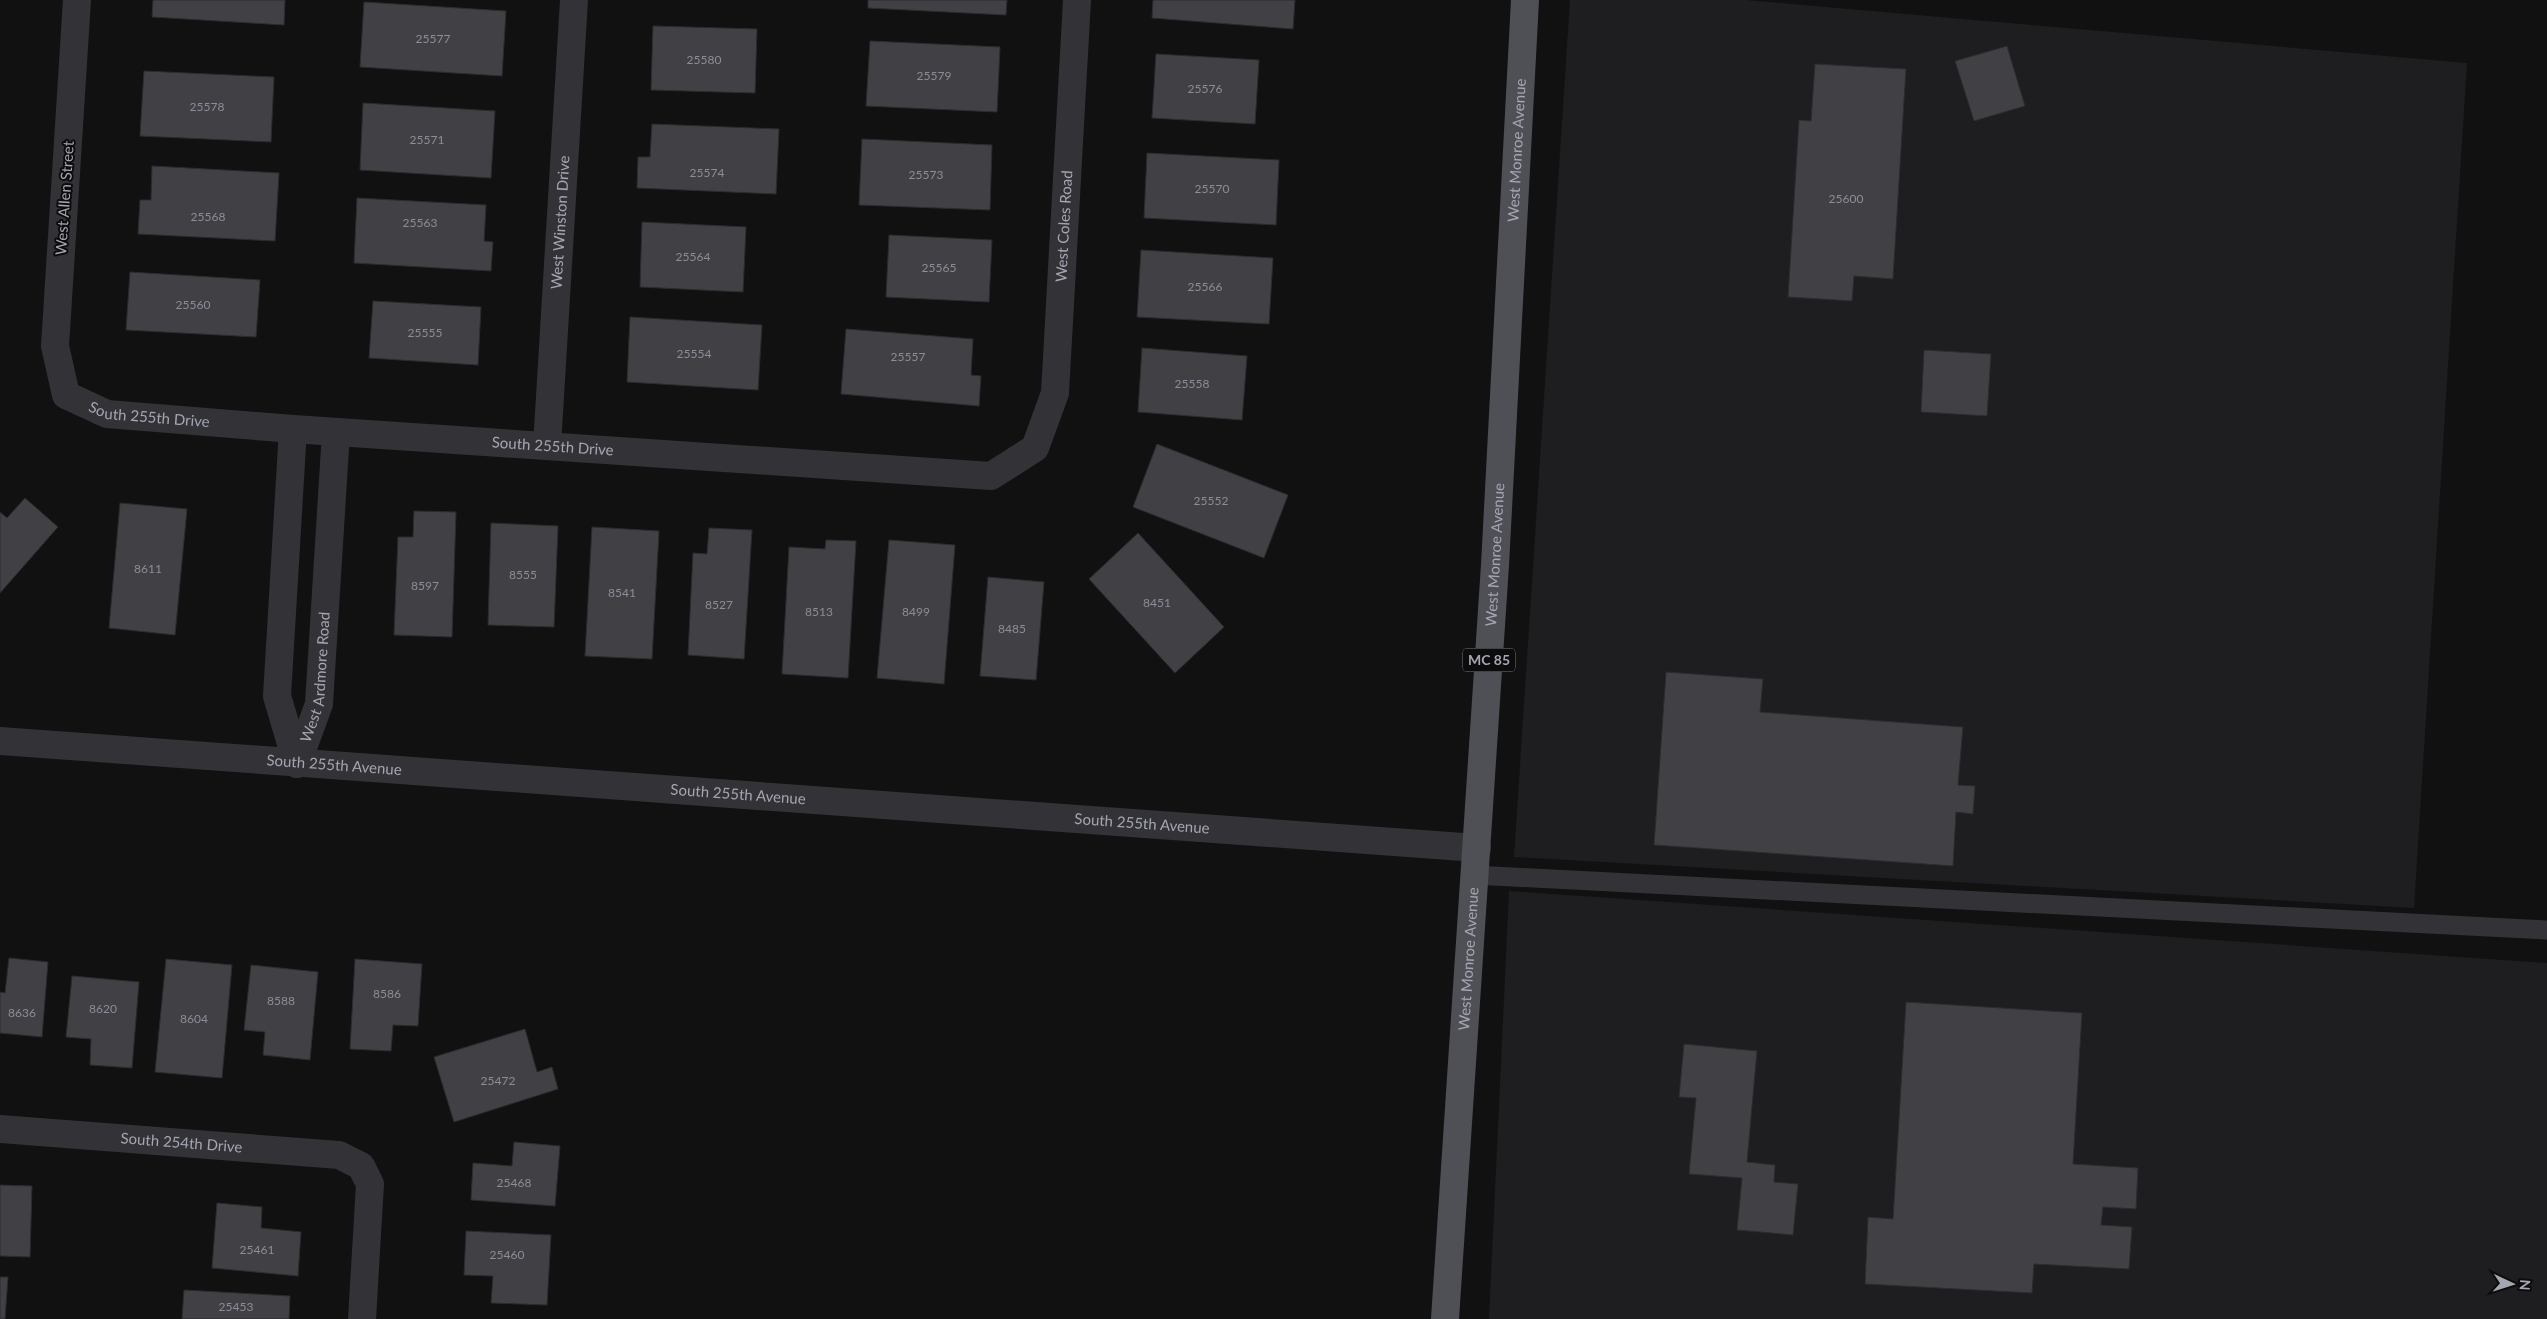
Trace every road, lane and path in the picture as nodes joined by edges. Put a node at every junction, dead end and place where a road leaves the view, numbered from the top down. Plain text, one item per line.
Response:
1 (77, 0) edge
2 (574, 0) edge
3 (1077, 0) edge
4 (1525, 0) edge
5 (66, 396) joint
6 (293, 430) junction
7 (336, 432) junction
8 (547, 446) junction
9 (1035, 448) joint
10 (0, 742) edge
11 (297, 764) junction
12 (1477, 848) junction
13 (1474, 875) junction
14 (2547, 930) edge
15 (0, 1129) edge
16 (362, 1319) edge
17 (1445, 1319) edge

1 - 5 street, West Allen Street
2 - 8 street, West Winston Drive
3 - 9 street, West Coles Road
4 - 12 main road, West Monroe Avenue / MC 85
5 - 6 street, South 255th Drive
6 - 7 street, South 255th Drive
6 - 11 street, West Ardmore Road
7 - 8 street, South 255th Drive
7 - 11 street, West Ardmore Road
8 - 9 street, South 255th Drive
10 - 11 street, South 255th Avenue
11 - 12 street, South 255th Avenue
12 - 13 main road, West Monroe Avenue / MC 85
13 - 14 lane
13 - 17 main road, West Monroe Avenue / MC 85
15 - 16 street, South 254th Drive

